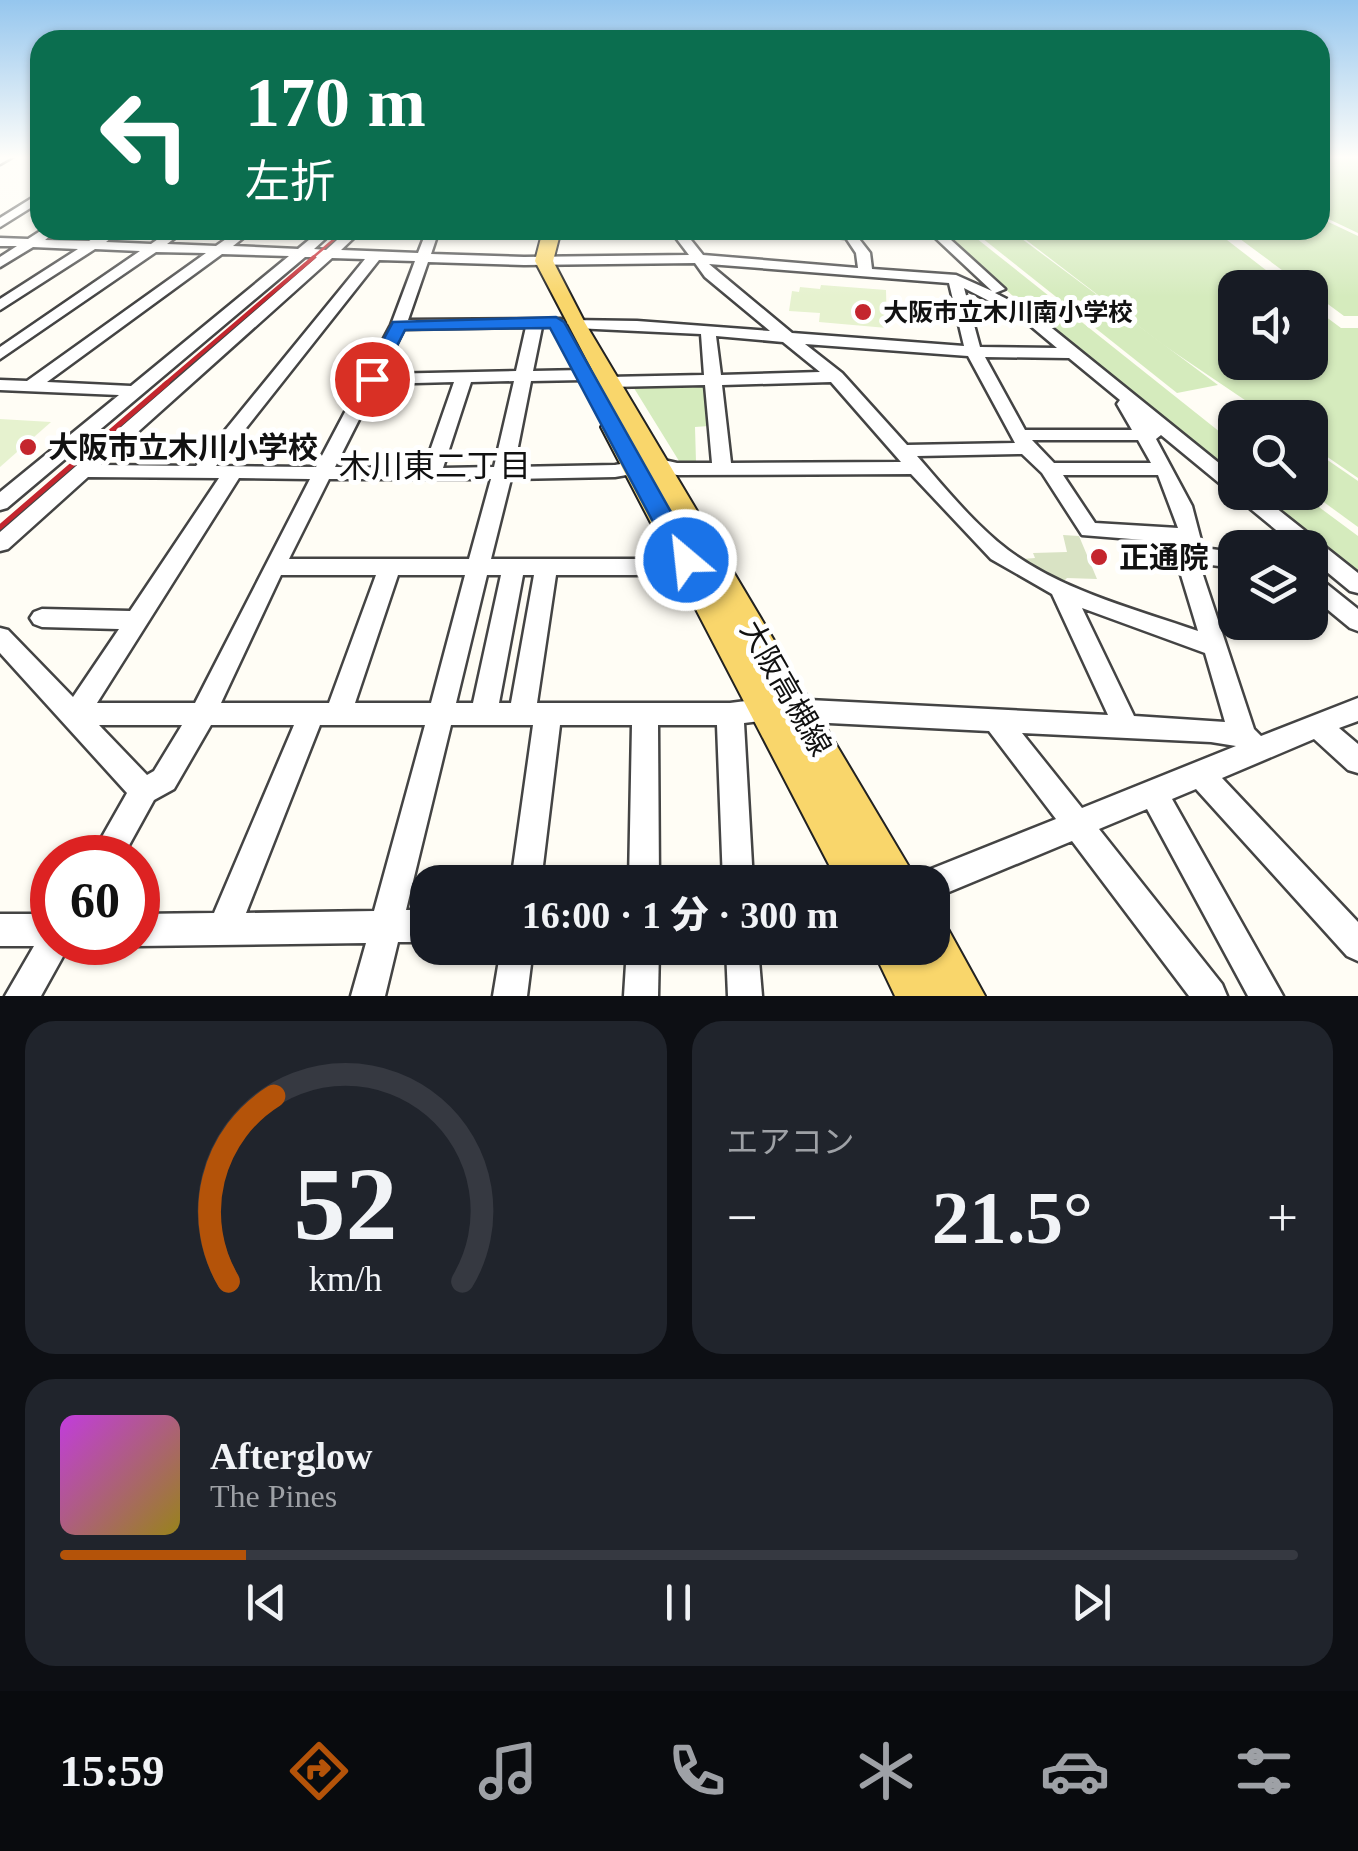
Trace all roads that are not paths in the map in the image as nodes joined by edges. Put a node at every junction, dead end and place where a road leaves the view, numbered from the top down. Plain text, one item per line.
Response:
1 (30, 204) edge
2 (0, 223) edge
3 (36, 240) edge
4 (101, 240) edge
5 (164, 240) edge
6 (233, 240) edge
7 (317, 240) edge
8 (344, 240) edge
9 (430, 240) edge
10 (534, 240) edge
11 (546, 240) edge
12 (684, 240) edge
13 (854, 240) edge
14 (944, 240) edge
15 (0, 242) edge
16 (30, 244) junction
17 (92, 246) junction
18 (152, 248) junction
19 (218, 251) junction
20 (300, 254) junction
21 (327, 255) junction
22 (374, 256) junction
23 (424, 258) junction
24 (698, 259) junction
25 (534, 261) junction
26 (0, 263) edge
27 (866, 272) junction
28 (956, 279) junction
29 (0, 306) edge
30 (1027, 316) junction
31 (555, 323) junction
32 (399, 325) junction
33 (708, 330) junction
34 (792, 340) junction
35 (976, 352) junction
36 (1072, 353) junction
37 (0, 354) edge
38 (836, 376) junction
39 (464, 378) junction
40 (522, 378) junction
41 (596, 378) junction
42 (711, 378) junction
43 (372, 379) junction
44 (0, 385) edge
45 (30, 386) junction
46 (135, 390) junction
47 (1121, 394) junction
48 (1142, 434) junction
49 (1023, 442) junction
50 (910, 459) junction
51 (1206, 463) junction
52 (645, 466) junction
53 (722, 469) junction
54 (1050, 469) junction
55 (1164, 469) junction
56 (86, 471) junction
57 (201, 472) junction
58 (233, 472) junction
59 (323, 472) junction
60 (503, 472) junction
61 (1218, 473) edge
62 (430, 474) junction
63 (0, 503) edge
64 (1265, 510) edge
65 (0, 544) edge
66 (1192, 545) junction
67 (1218, 554) edge
68 (686, 560) junction
69 (477, 566) junction
70 (514, 566) junction
71 (546, 566) junction
72 (275, 567) junction
73 (390, 567) junction
74 (1358, 585) edge
75 (1060, 588) junction
76 (1328, 598) edge
77 (42, 618) dead end
78 (136, 620) junction
79 (1358, 622) edge
80 (0, 638) edge
81 (1212, 646) junction
82 (769, 708) junction
83 (1358, 708) edge
84 (800, 712) junction
85 (76, 714) junction
86 (440, 714) junction
87 (484, 714) junction
88 (535, 714) junction
89 (645, 714) junction
90 (730, 714) junction
91 (325, 715) junction
92 (202, 716) junction
93 (998, 722) junction
94 (1317, 724) junction
95 (1126, 726) junction
96 (1252, 742) junction
97 (1358, 761) edge
98 (1199, 774) junction
99 (144, 791) junction
100 (1153, 792) junction
101 (1076, 824) junction
102 (118, 835) edge
103 (527, 865) edge
104 (644, 865) edge
105 (737, 865) edge
106 (851, 865) edge
107 (887, 865) edge
108 (950, 876) edge
109 (385, 926) junction
110 (410, 926) edge
111 (0, 930) edge
112 (30, 930) edge
113 (160, 930) edge
114 (223, 930) junction
115 (1358, 944) edge
116 (41, 965) edge
117 (515, 965) edge
118 (642, 965) edge
119 (743, 965) edge
120 (903, 965) edge
121 (944, 965) edge
122 (22, 996) edge
123 (368, 996) edge
124 (510, 996) edge
125 (641, 996) edge
126 (744, 996) edge
127 (920, 996) edge
128 (962, 996) edge
129 (1210, 996) edge
130 (1266, 996) edge

1 - 2 street
3 - 16 street
4 - 17 street
5 - 18 street
6 - 19 street
7 - 20 street
8 - 21 street
9 - 23 street
10 - 25 main road
11 - 25 main road
12 - 24 street
13 - 27 street
14 - 30 street
15 - 16 street
16 - 17 street
16 - 26 street
17 - 18 street
17 - 29 street
18 - 19 street
18 - 37 street
19 - 20 street
19 - 45 street
20 - 21 street
20 - 46 street
21 - 22 street
21 - 56 street
22 - 23 street
22 - 57 street
23 - 25 street
23 - 32 street
24 - 25 street
24 - 27 street
24 - 34 street
25 - 31 main road, 大阪高槻線
27 - 28 street
28 - 30 street
28 - 35 street
30 - 36 street
31 - 32 street
31 - 33 street
31 - 40 street
31 - 41 main road, 大阪高槻線
32 - 43 street
33 - 34 street
33 - 42 street
34 - 35 street
34 - 38 street
35 - 36 street
35 - 49 street
36 - 47 street
38 - 42 street
38 - 50 street
39 - 40 street
39 - 43 street
39 - 62 street
40 - 41 street
40 - 60 street
41 - 42 street
41 - 52 main road, 大阪高槻線
42 - 53 street
43 - 59 street
44 - 45 street
45 - 46 street
46 - 63 street
47 - 48 street
47 - 51 street
48 - 49 street
48 - 51 street
48 - 55 street
49 - 50 street
49 - 54 street
50 - 53 street
50 - 75 street
51 - 61 street
52 - 53 street
52 - 60 street
52 - 68 main road, 大阪高槻線
52 - 84 main road, 大阪高槻線
54 - 55 street
54 - 66 street
55 - 66 street
56 - 57 street
56 - 65 street
57 - 58 street
58 - 59 street
58 - 78 street
59 - 62 street
59 - 72 street
60 - 62 street
60 - 69 street
64 - 74 street
66 - 67 street
66 - 81 street
68 - 71 street
68 - 82 main road, 大阪高槻線
69 - 70 street
69 - 73 street
69 - 86 street
70 - 71 street
70 - 87 street
71 - 88 street
72 - 73 street
72 - 92 street
73 - 91 street
75 - 81 street
75 - 95 street
76 - 79 street
77 - 78 street
78 - 85 street
80 - 85 street
81 - 96 street
82 - 84 street
82 - 90 street
82 - 106 main road, 大阪高槻線
83 - 94 street
84 - 93 street
84 - 107 main road, 大阪高槻線
85 - 92 street
85 - 99 street
86 - 87 street
86 - 91 street
86 - 109 street
87 - 88 street
88 - 89 street
88 - 103 street
89 - 90 street
89 - 104 street
90 - 105 street
91 - 92 street
91 - 114 street
92 - 99 street
93 - 95 street
93 - 101 street
94 - 96 street
94 - 97 street
95 - 96 street
96 - 98 street
98 - 100 street
98 - 115 street
99 - 102 street
100 - 101 street
100 - 130 street
101 - 108 street
101 - 129 street
109 - 110 street
109 - 114 street
109 - 123 street
111 - 112 street
113 - 114 street
116 - 122 street
117 - 124 street
118 - 125 street
119 - 126 street
120 - 127 main road
121 - 128 main road

